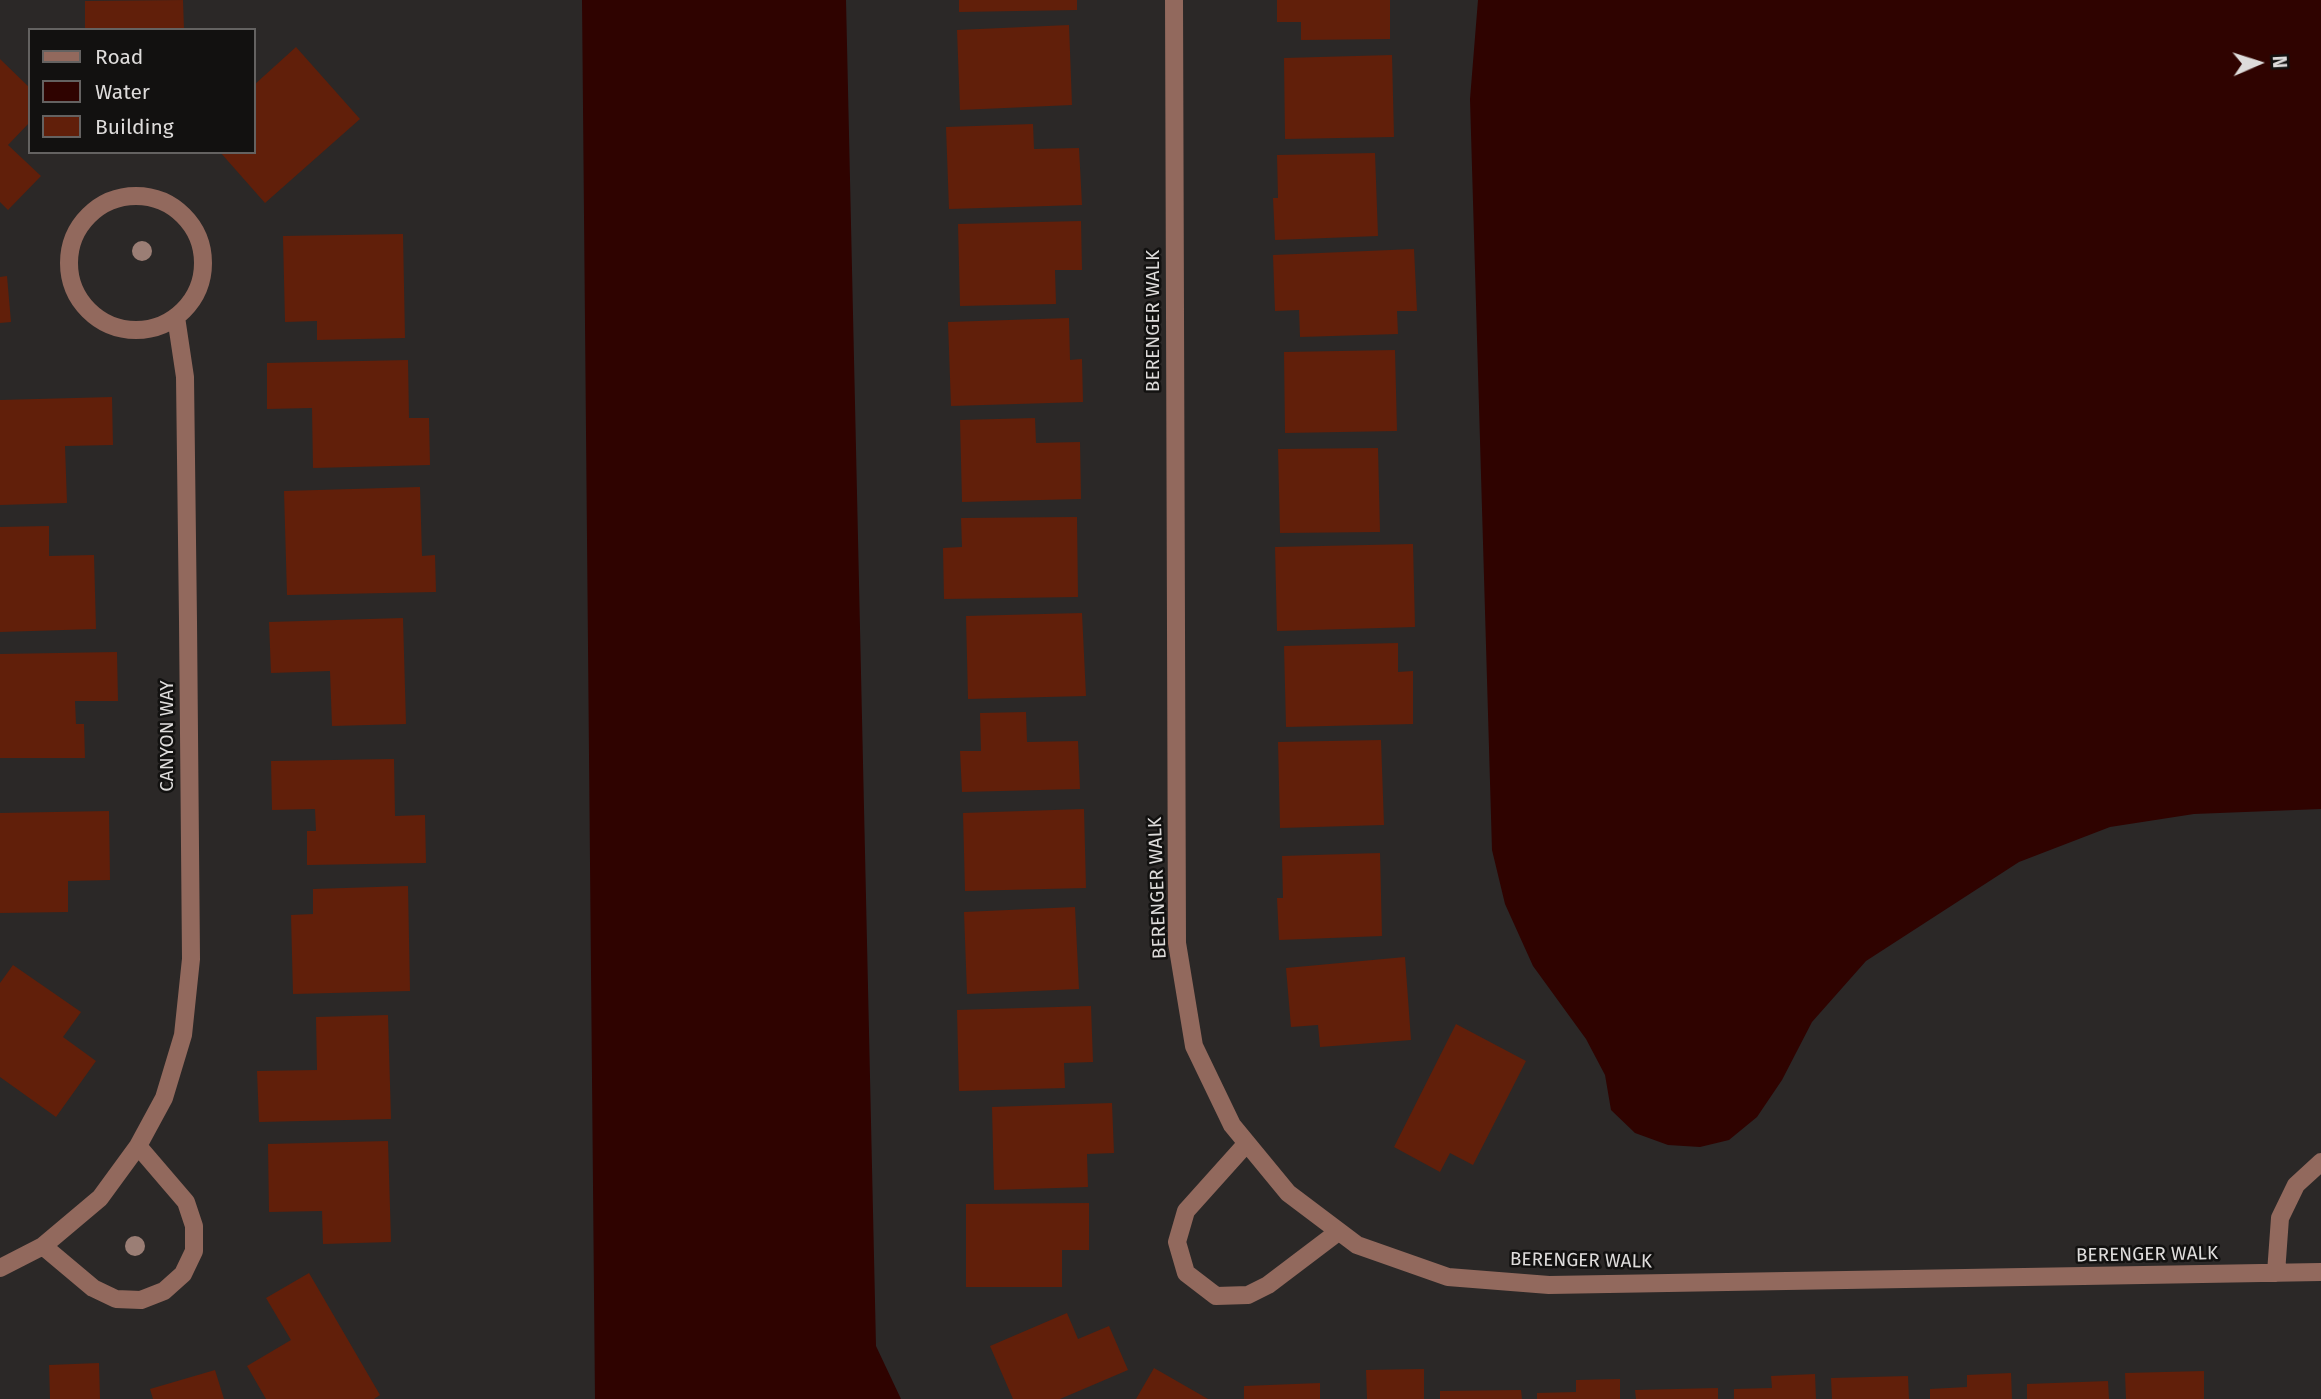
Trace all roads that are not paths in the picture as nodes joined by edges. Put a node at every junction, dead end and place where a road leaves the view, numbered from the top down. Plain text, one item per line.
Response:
1 (1174, 0) edge
2 (176, 317) junction
3 (1247, 1143) junction
4 (138, 1146) junction
5 (2321, 1162) edge
6 (1338, 1233) junction
7 (43, 1246) junction
8 (0, 1268) edge
9 (2321, 1272) edge
10 (2276, 1273) junction

1 - 3 street, BERENGER WALK
2 - 2 street
2 - 4 street, CANYON WAY
3 - 6 street, BERENGER WALK
3 - 6 street
4 - 7 street, CANYON WAY
4 - 7 street
5 - 10 street
6 - 10 street, BERENGER WALK
7 - 8 street, CANYON WAY
9 - 10 street, BERENGER WALK

